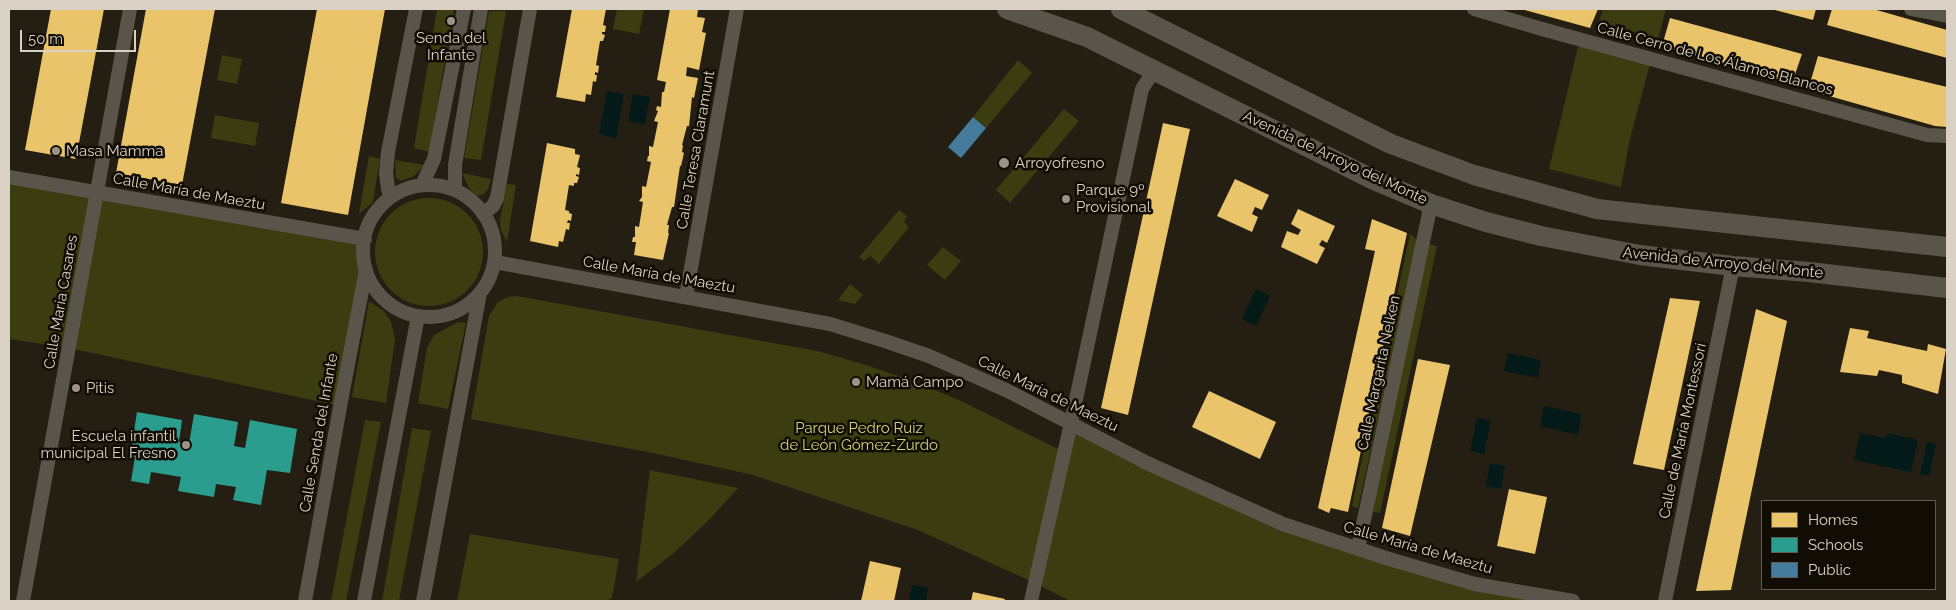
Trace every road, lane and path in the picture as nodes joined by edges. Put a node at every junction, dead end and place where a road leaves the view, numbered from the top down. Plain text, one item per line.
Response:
1 (130, 9) edge
2 (416, 9) edge
3 (464, 9) edge
4 (481, 9) edge
5 (530, 9) edge
6 (738, 9) edge
7 (1007, 9) edge
8 (1121, 9) edge
9 (1474, 9) edge
10 (1911, 9) edge
11 (1947, 16) edge
12 (1155, 69) junction
13 (1947, 136) edge
14 (9, 177) edge
15 (422, 185) junction
16 (456, 190) junction
17 (96, 193) junction
18 (391, 197) junction
19 (1431, 204) junction
20 (483, 214) junction
21 (364, 240) junction
22 (1947, 247) edge
23 (494, 262) junction
24 (1734, 266) junction
25 (366, 270) junction
26 (1947, 288) edge
27 (480, 293) junction
28 (686, 296) junction
29 (418, 316) junction
30 (1071, 422) junction
31 (1358, 548) junction
32 (23, 601) edge
33 (305, 601) edge
34 (364, 601) edge
35 (423, 601) edge
36 (1031, 601) edge
37 (1573, 601) edge
38 (1665, 601) edge

1 - 17 street, Calle María Casares
2 - 18 street
3 - 15 street
4 - 16 street
5 - 20 street
6 - 28 street, Calle Teresa Claramunt
7 - 12 street, Avenida de Arroyo del Monte
8 - 22 street
9 - 13 street, Calle Cerro de Los Álamos Blancos
10 - 11 street
12 - 19 street, Avenida de Arroyo del Monte
12 - 30 street
14 - 17 street, Calle María de Maeztu
15 - 16 street
15 - 18 street
16 - 20 street
17 - 21 street, Calle María de Maeztu
17 - 32 street, Calle María Casares
18 - 21 street
19 - 24 street, Avenida de Arroyo del Monte
19 - 31 street, Calle Margarita Nelken
20 - 23 street
21 - 25 street
23 - 27 street
23 - 28 street, Calle María de Maeztu
24 - 26 street, Avenida de Arroyo del Monte
24 - 38 street, Calle de María Montessori
25 - 29 street
25 - 33 street, Calle Senda del Infante
27 - 29 street
27 - 35 street
28 - 30 street, Calle María de Maeztu
29 - 34 street
30 - 31 street, Calle María de Maeztu
30 - 36 street
31 - 37 street, Calle María de Maeztu

